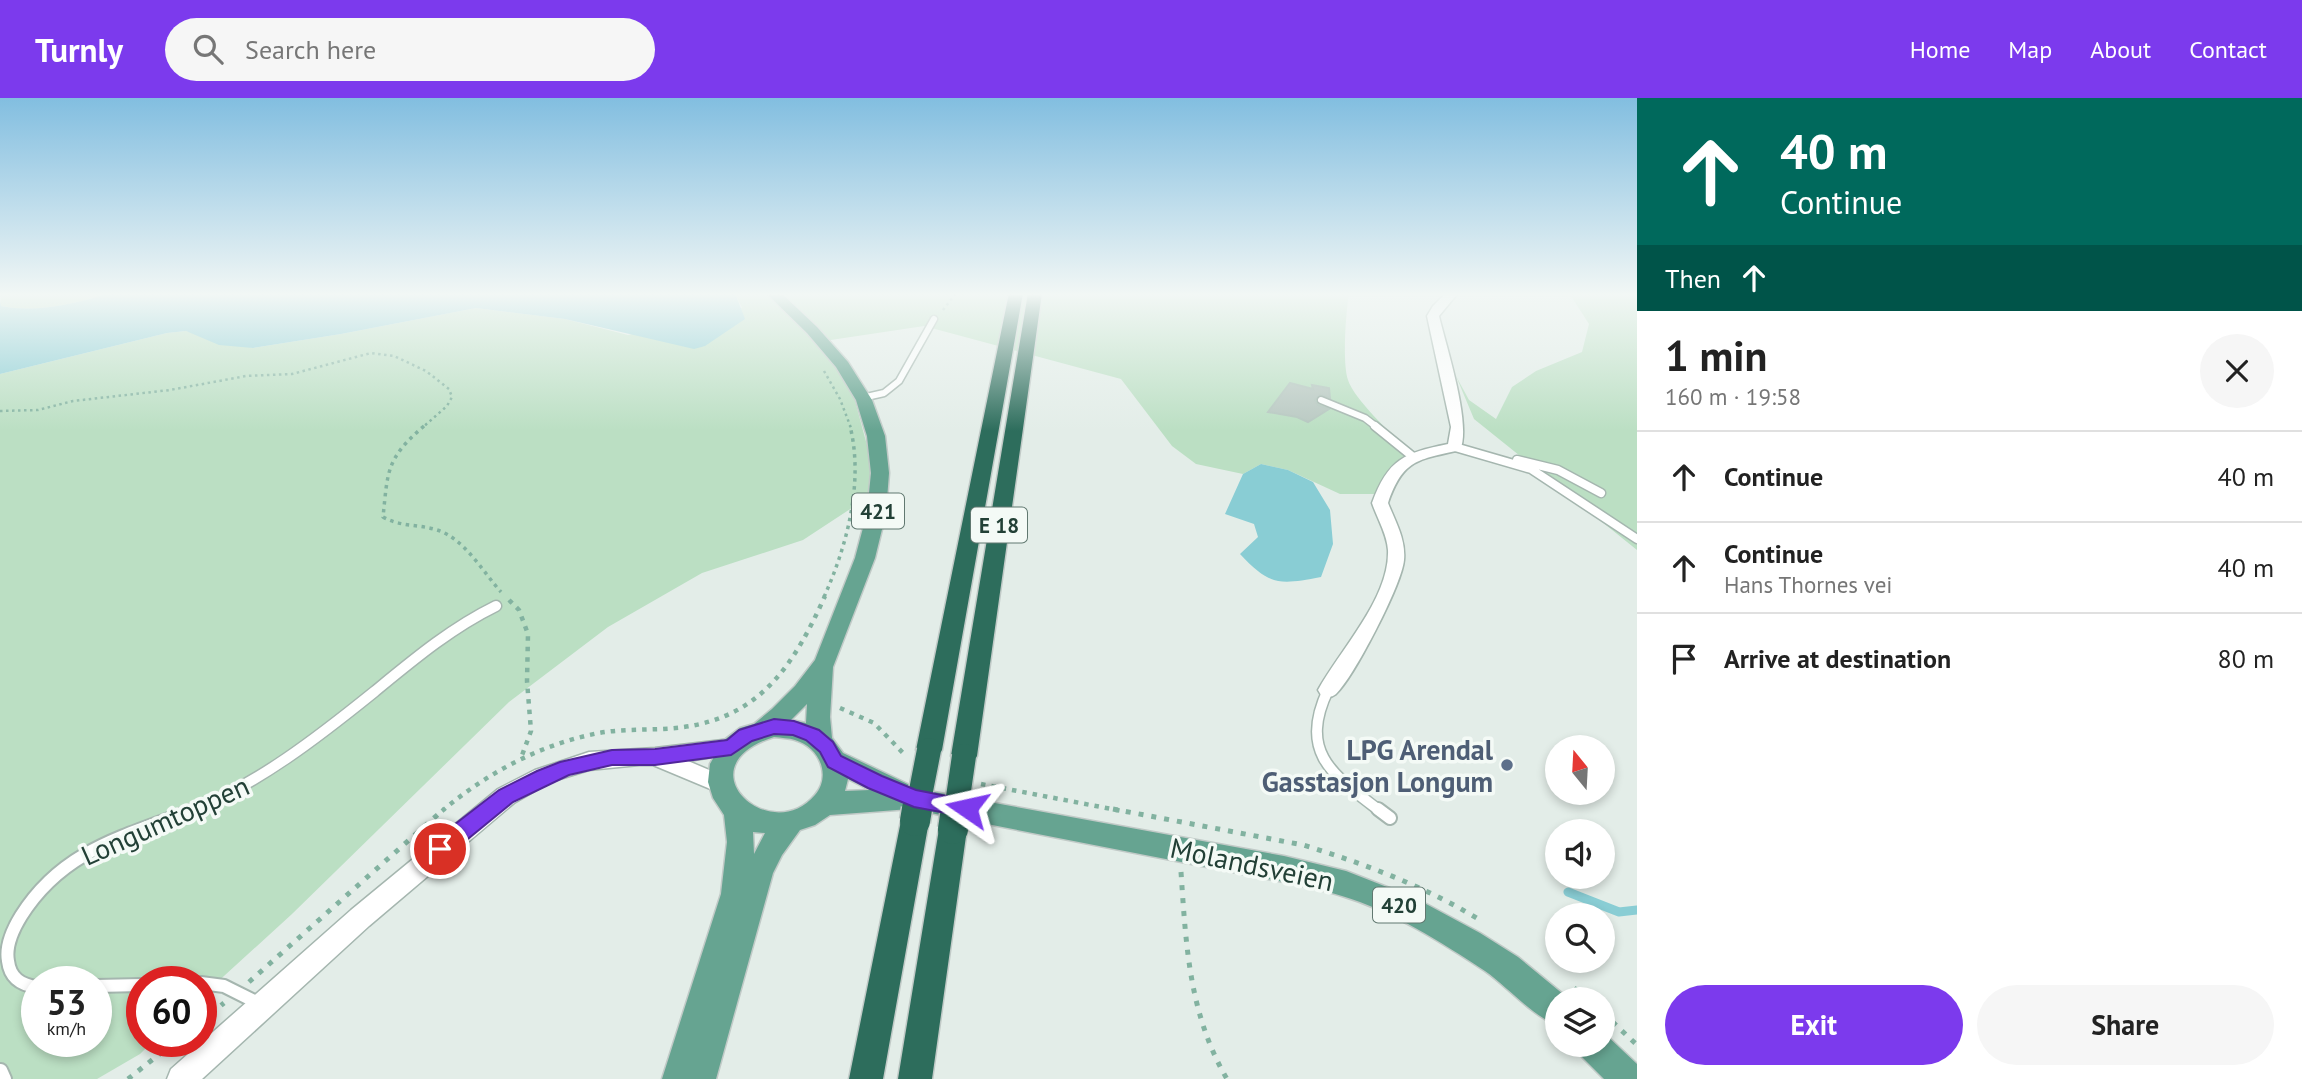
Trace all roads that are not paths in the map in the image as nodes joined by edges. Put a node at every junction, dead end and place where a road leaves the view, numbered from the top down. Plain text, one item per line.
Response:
1 (818, 339) edge
2 (923, 339) edge
3 (1007, 339) edge
4 (1028, 339) edge
5 (1438, 339) edge
6 (862, 398) junction
7 (1321, 400) dead end
8 (1455, 447) junction
9 (1412, 456) junction
10 (1502, 459) junction
11 (1601, 493) dead end
12 (1637, 539) edge
13 (496, 606) dead end
14 (822, 666) junction
15 (1328, 690) joint
16 (764, 728) junction
17 (731, 747) junction
18 (827, 751) junction
19 (655, 757) junction
20 (728, 797) junction
21 (823, 804) junction
22 (914, 810) junction
23 (1390, 818) dead end
24 (791, 821) junction
25 (21, 983) edge
26 (217, 984) edge
27 (1545, 999) edge
28 (264, 1006) junction
29 (1606, 1057) edge
30 (181, 1079) edge
31 (679, 1079) edge
32 (699, 1079) edge
33 (866, 1079) edge
34 (915, 1079) edge
35 (1629, 1079) edge

1 - 6 main road, 421
2 - 6 lane
3 - 22 highway, E 18, bridge
4 - 34 highway, E 18, bridge
5 - 8 street
6 - 14 main road, 421
7 - 9 lane
8 - 9 street
8 - 10 lane
9 - 15 street
10 - 11 lane
10 - 12 lane
13 - 25 lane, Longumtoppen
14 - 16 main road, 421
14 - 18 main road, 421
15 - 23 lane
16 - 17 main road, 421
16 - 18 main road
17 - 19 street
17 - 20 main road
18 - 21 main road, 421
18 - 22 main road, Molandsveien / 420
19 - 20 street
19 - 28 street
20 - 24 main road
20 - 31 main road
21 - 22 main road, Molandsveien / 420
21 - 24 main road
22 - 27 main road, Molandsveien / 420
22 - 33 highway, E 18
24 - 32 main road
26 - 28 lane
28 - 30 street
29 - 35 main road

